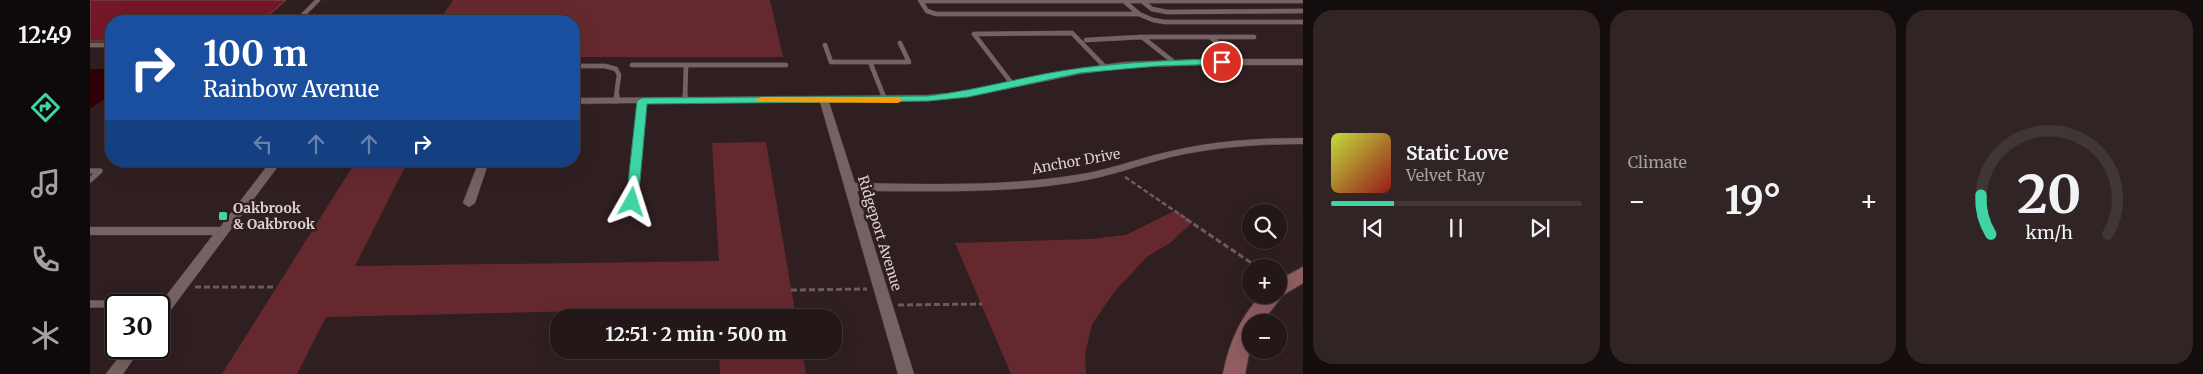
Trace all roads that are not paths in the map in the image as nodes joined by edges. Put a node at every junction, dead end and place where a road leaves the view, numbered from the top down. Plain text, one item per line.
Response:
1 (318, 0) edge
2 (920, 1) edge
3 (1124, 1) edge
4 (1142, 1) edge
5 (1303, 1) edge
6 (1303, 11) edge
7 (1139, 14) junction
8 (303, 15) edge
9 (1303, 22) edge
10 (1142, 37) junction
11 (1210, 37) junction
12 (1254, 37) dead end
13 (1086, 40) dead end
14 (900, 43) dead end
15 (105, 45) edge
16 (826, 45) dead end
17 (90, 46) edge
18 (870, 62) junction
19 (1242, 62) junction
20 (1303, 62) edge
21 (1175, 63) junction
22 (632, 65) dead end
23 (686, 65) junction
24 (786, 65) dead end
25 (580, 66) edge
26 (1106, 68) junction
27 (1013, 85) junction
28 (580, 100) edge
29 (824, 100) junction
30 (885, 100) junction
31 (616, 101) junction
32 (642, 101) junction
33 (685, 101) junction
34 (1303, 141) edge
35 (272, 167) edge
36 (482, 167) edge
37 (90, 171) edge
38 (90, 180) edge
39 (851, 188) junction
40 (632, 202) dead end
41 (469, 203) dead end
42 (90, 231) edge
43 (224, 231) junction
44 (1303, 274) edge
45 (1287, 284) edge
46 (170, 301) edge
47 (90, 304) edge
48 (105, 304) edge
49 (1265, 304) edge
50 (126, 359) edge
51 (114, 374) edge
52 (906, 374) edge
53 (1234, 374) edge

1 - 8 lane
2 - 3 lane
2 - 7 lane
3 - 4 lane
3 - 7 lane
4 - 5 lane
4 - 6 lane
7 - 9 lane
10 - 11 lane
10 - 13 lane
10 - 21 lane
11 - 12 lane
11 - 19 lane
14 - 18 lane
15 - 17 lane
16 - 18 lane
18 - 30 lane
19 - 20 street
19 - 21 street
21 - 26 street
22 - 23 lane
23 - 24 lane
23 - 33 lane
25 - 31 lane
26 - 27 street
26 - 27 lane
27 - 30 street
28 - 31 street
29 - 30 street
29 - 33 street
29 - 39 street, Ridgeport Avenue
31 - 32 street
32 - 33 street
32 - 40 street
34 - 39 street, Anchor Drive
35 - 43 street
36 - 41 street
37 - 38 lane
39 - 52 street, Ridgeport Avenue
42 - 43 street
43 - 46 street
44 - 45 main road
47 - 48 lane
49 - 53 main road
50 - 51 street

